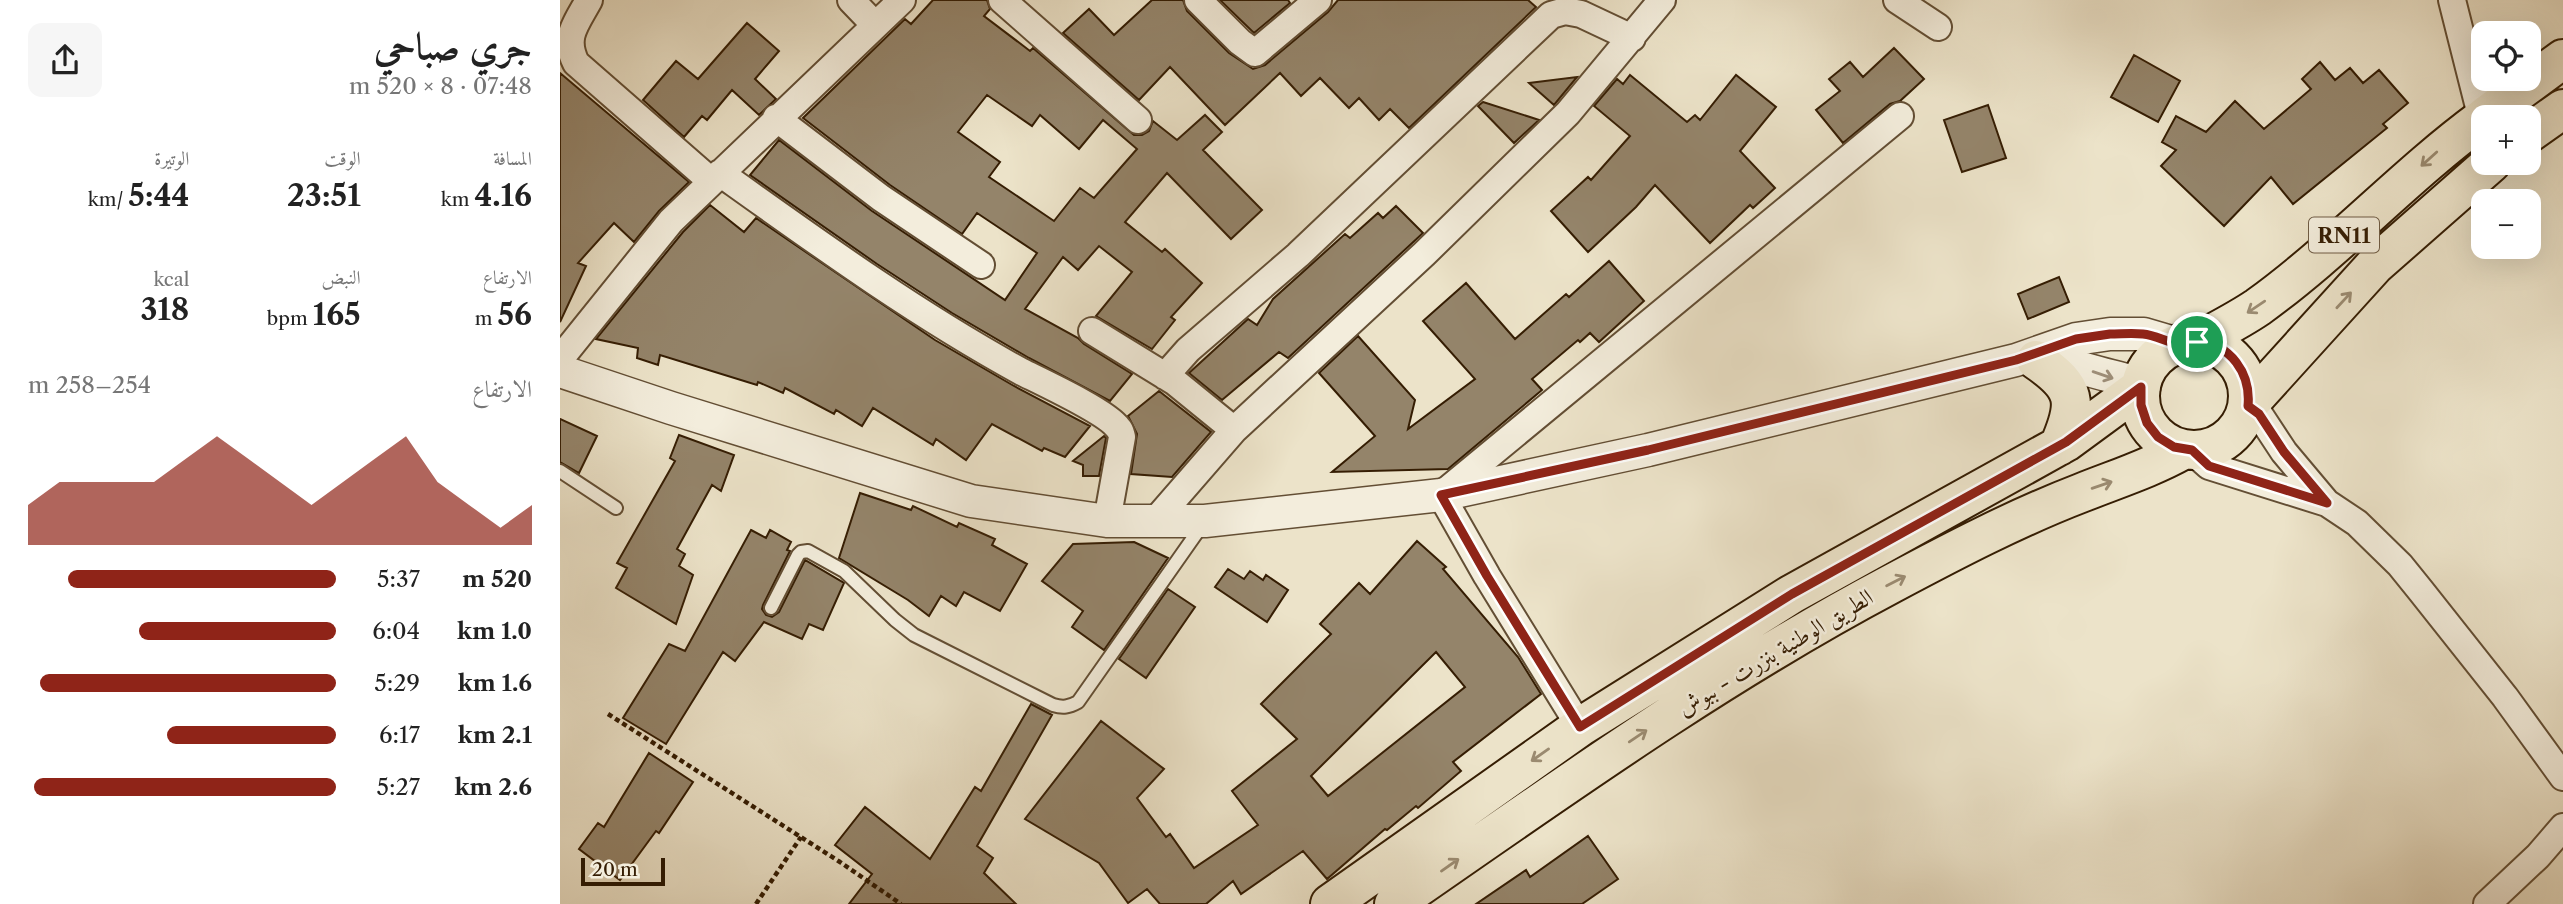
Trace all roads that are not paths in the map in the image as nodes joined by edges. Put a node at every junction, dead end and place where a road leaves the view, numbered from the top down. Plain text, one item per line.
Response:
1 (589, 0) edge
2 (851, 0) edge
3 (902, 0) edge
4 (1002, 0) edge
5 (1198, 0) edge
6 (1318, 0) edge
7 (1662, 0) edge
8 (1896, 0) edge
9 (2452, 0) edge
10 (875, 25) junction
11 (1938, 27) dead end
12 (1632, 38) junction
13 (2563, 59) edge
14 (2480, 105) edge
15 (2501, 105) edge
16 (2563, 109) edge
17 (1900, 116) dead end
18 (776, 118) junction
19 (1138, 120) dead end
20 (2541, 125) edge
21 (2471, 127) edge
22 (2477, 175) edge
23 (716, 177) junction
24 (981, 265) dead end
25 (1092, 331) dead end
26 (2188, 343) junction
27 (560, 359) edge
28 (2026, 360) junction
29 (560, 371) edge
30 (1165, 376) junction
31 (2141, 385) junction
32 (2248, 405) junction
33 (1234, 430) junction
34 (2059, 446) junction
35 (2187, 450) junction
36 (560, 471) edge
37 (1441, 495) junction
38 (2327, 503) junction
39 (616, 508) dead end
40 (1107, 521) junction
41 (1155, 521) junction
42 (1205, 521) junction
43 (771, 608) dead end
44 (1580, 727) junction
45 (2563, 777) edge
46 (2563, 827) edge
47 (1329, 904) edge
48 (1394, 904) edge
49 (2487, 904) edge

1 - 23 street
2 - 10 street
3 - 10 street
4 - 19 street
5 - 6 street
7 - 12 street
8 - 11 street
9 - 14 street
10 - 18 street
12 - 30 street
12 - 33 street
13 - 15 main road, RN11
16 - 20 main road
17 - 37 street
18 - 23 street
18 - 24 street
21 -> 26 main road, RN11
32 -> 22 main road, RN11
23 - 27 street
23 - 40 street
25 - 30 street
26 - 28 street
26 - 31 main road, RN11
26 - 32 main road
28 -> 31 street
28 - 34 main road
28 - 37 street
29 - 40 street
30 - 33 street
31 - 34 main road, الطريق الوطنية بنزرت - ببوش / RN11
31 - 35 main road
32 - 35 main road, RN11
32 - 38 street
33 - 41 street
34 - 44 main road, الطريق الوطنية بنزرت - ببوش / RN11
35 - 38 street
48 -> 35 main road, الطريق الوطنية بنزرت - ببوش / RN11
36 - 39 lane
37 - 42 street
37 - 44 street
38 - 45 street
40 - 41 street
41 - 42 street
42 - 43 lane
44 -> 47 main road, الطريق الوطنية بنزرت - ببوش / RN11
46 - 49 street

